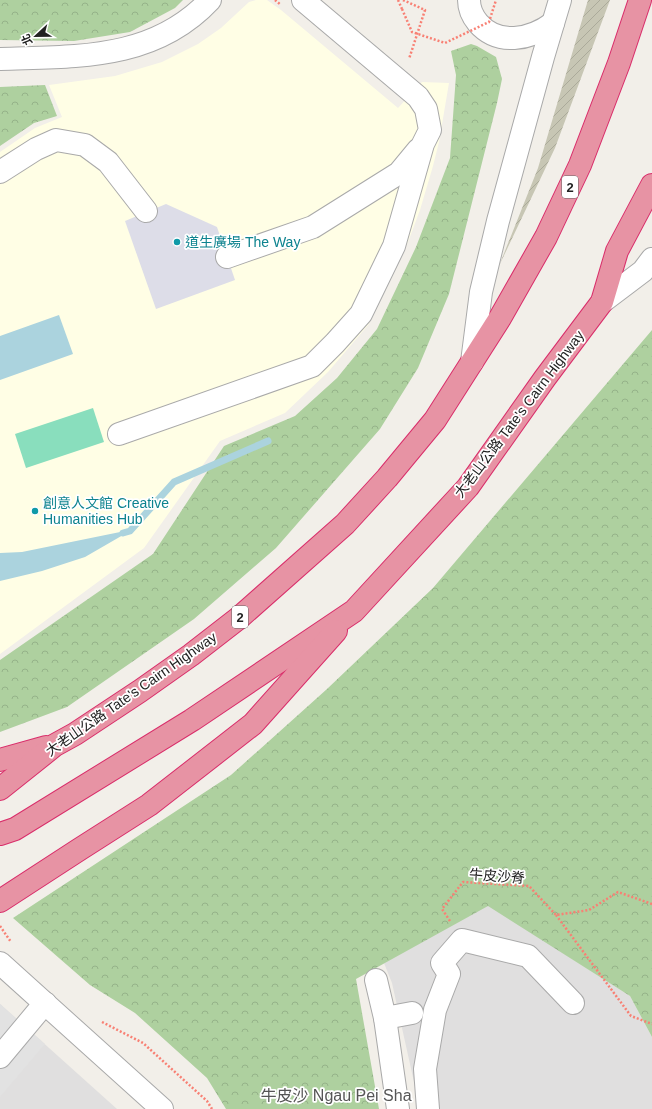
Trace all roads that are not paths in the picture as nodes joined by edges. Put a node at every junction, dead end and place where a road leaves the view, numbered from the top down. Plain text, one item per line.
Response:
1 (210, 0) edge
2 (303, 0) edge
3 (469, 0) edge
4 (560, 0) edge
5 (640, 0) edge
6 (553, 23) junction
7 (0, 60) edge
8 (423, 144) junction
9 (0, 172) edge
10 (652, 185) edge
11 (146, 212) dead end
12 (227, 257) dead end
13 (652, 259) edge
14 (602, 302) junction
15 (472, 362) junction
16 (119, 434) dead end
17 (354, 611) junction
18 (55, 745) junction
19 (0, 760) edge
20 (0, 789) edge
21 (5, 834) edge
22 (0, 901) edge
23 (0, 963) edge
24 (376, 980) dead end
25 (45, 1002) junction
26 (573, 1003) dead end
27 (412, 1014) dead end
28 (385, 1018) junction
29 (0, 1057) edge
30 (162, 1109) edge
31 (398, 1109) edge
32 (428, 1109) edge

1 - 7 street
2 - 8 street
3 - 6 street
4 - 6 street
5 - 15 highway, 大老山公路 Tate's Cairn Highway / 2
6 - 15 street
8 - 12 street
8 - 16 street
9 - 11 street
10 - 14 highway, 大老山公路 Tate's Cairn Highway
13 - 14 street
14 - 17 highway, 大老山公路 Tate's Cairn Highway
15 - 18 highway, 大老山公路 Tate's Cairn Highway / 2
17 - 21 highway, 大老山公路 Tate's Cairn Highway
17 - 22 highway
18 - 19 highway
18 - 20 highway, 大老山公路 Tate's Cairn Highway / 2
23 - 25 street
24 - 28 street
25 - 29 street
25 - 30 street
26 - 32 street
27 - 28 street
28 - 31 street

